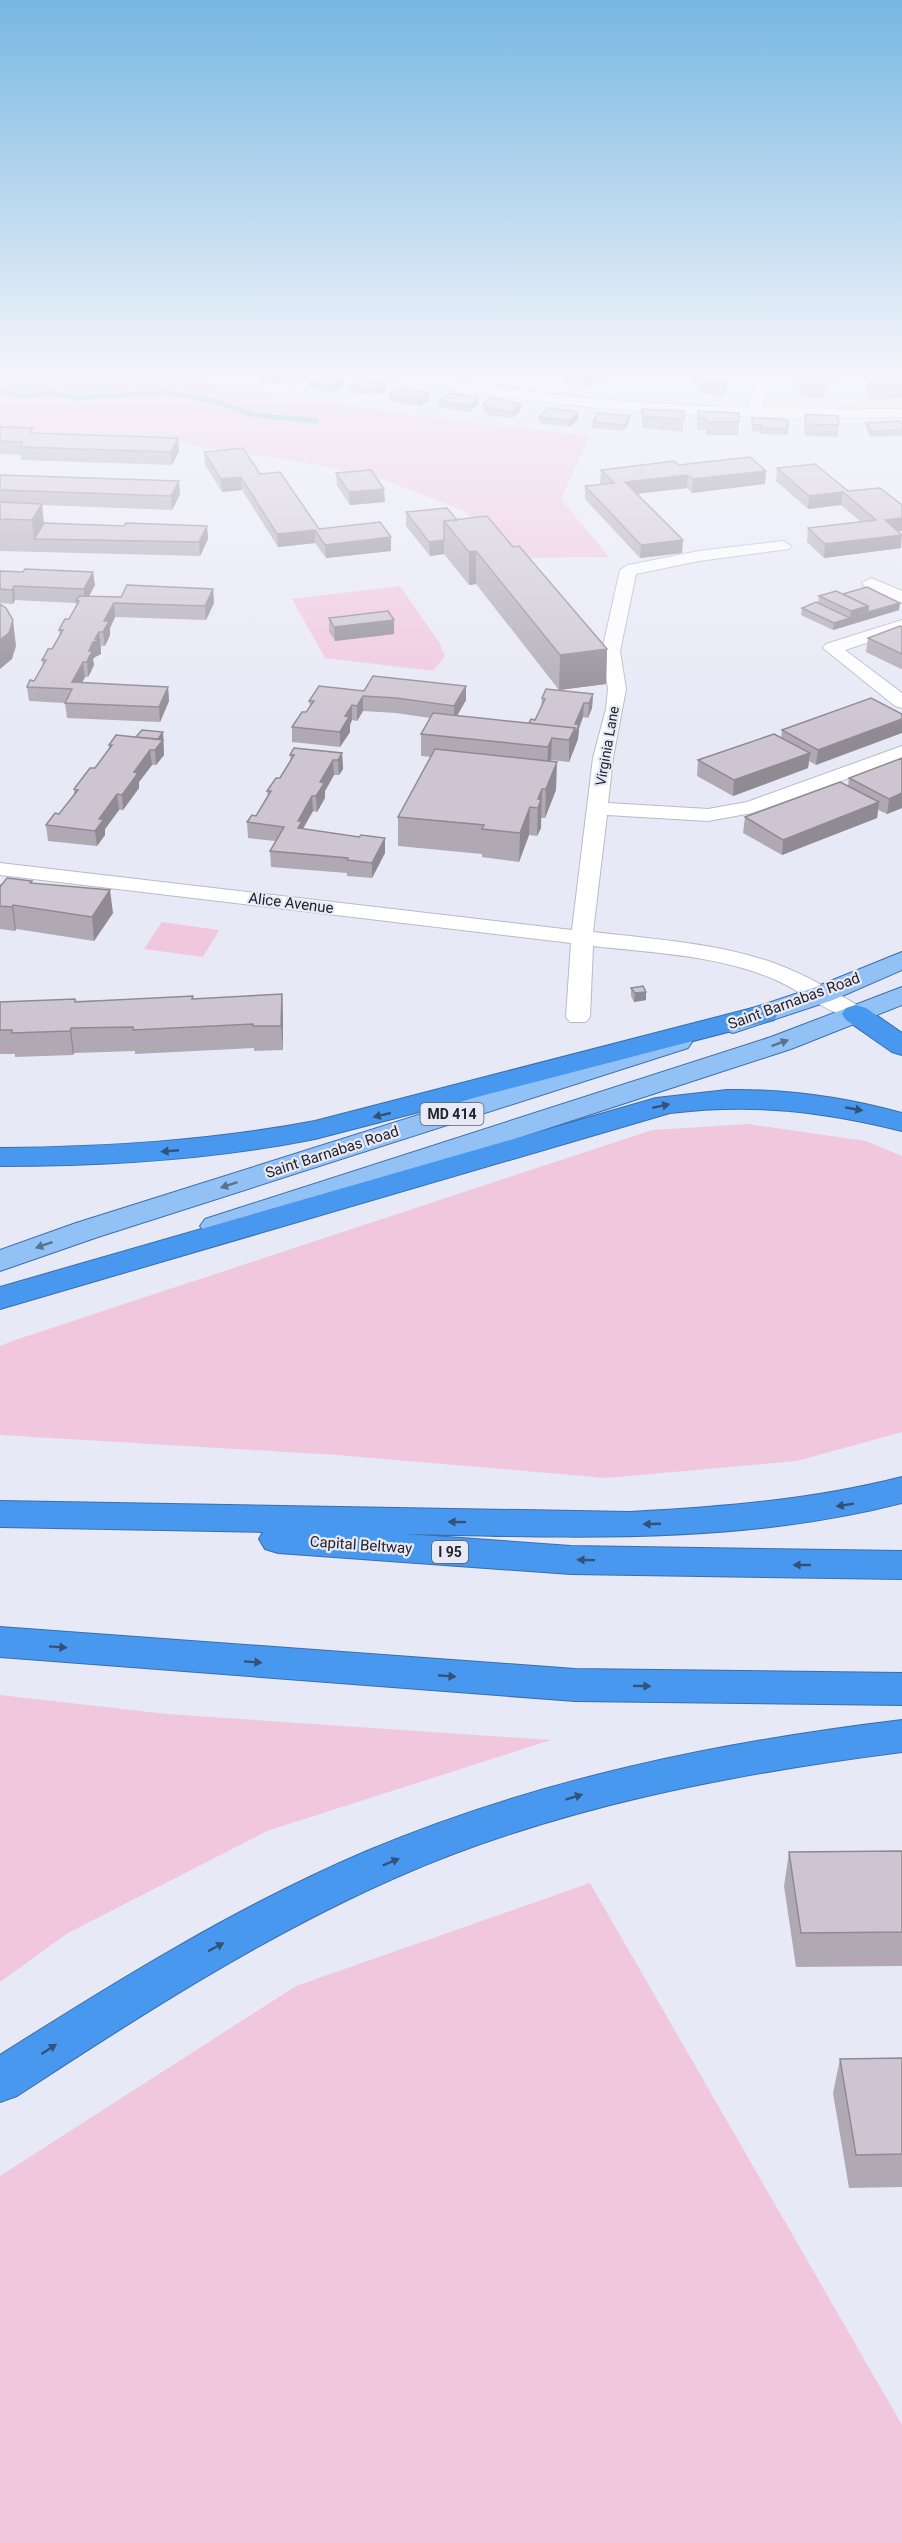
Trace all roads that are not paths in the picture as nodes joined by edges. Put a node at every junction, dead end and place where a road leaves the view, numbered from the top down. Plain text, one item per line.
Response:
1 (783, 546) dead end
2 (871, 583) dead end
3 (902, 598) edge
4 (902, 625) edge
5 (902, 702) edge
6 (902, 752) edge
7 (597, 808) junction
8 (0, 869) edge
9 (582, 936) junction
10 (902, 960) edge
11 (823, 994) junction
12 (902, 995) edge
13 (764, 1014) junction
14 (856, 1014) junction
15 (578, 1017) dead end
16 (902, 1046) edge
17 (902, 1122) edge
18 (0, 1157) edge
19 (0, 1261) edge
20 (0, 1297) edge
21 (902, 1490) edge
22 (0, 1515) edge
23 (902, 1565) edge
24 (0, 1642) edge
25 (902, 1689) edge
26 (902, 1736) edge
27 (0, 2080) edge

1 - 7 street, Virginia Lane
2 - 3 street
4 - 5 street
6 - 7 street
7 - 9 street, Virginia Lane
8 - 9 street, Alice Avenue
9 - 11 street
9 - 15 street, Virginia Lane
10 - 11 main road, Saint Barnabas Road / MD 414
11 - 13 main road, Saint Barnabas Road / MD 414
11 - 14 street
12 - 14 main road, MD 414
13 -> 18 highway
13 -> 19 main road, Saint Barnabas Road / MD 414
14 - 16 highway
20 -> 14 main road, MD 414
20 -> 17 highway
21 -> 22 highway
23 -> 22 highway, Capital Beltway / I 95
24 -> 25 highway
27 -> 26 highway

